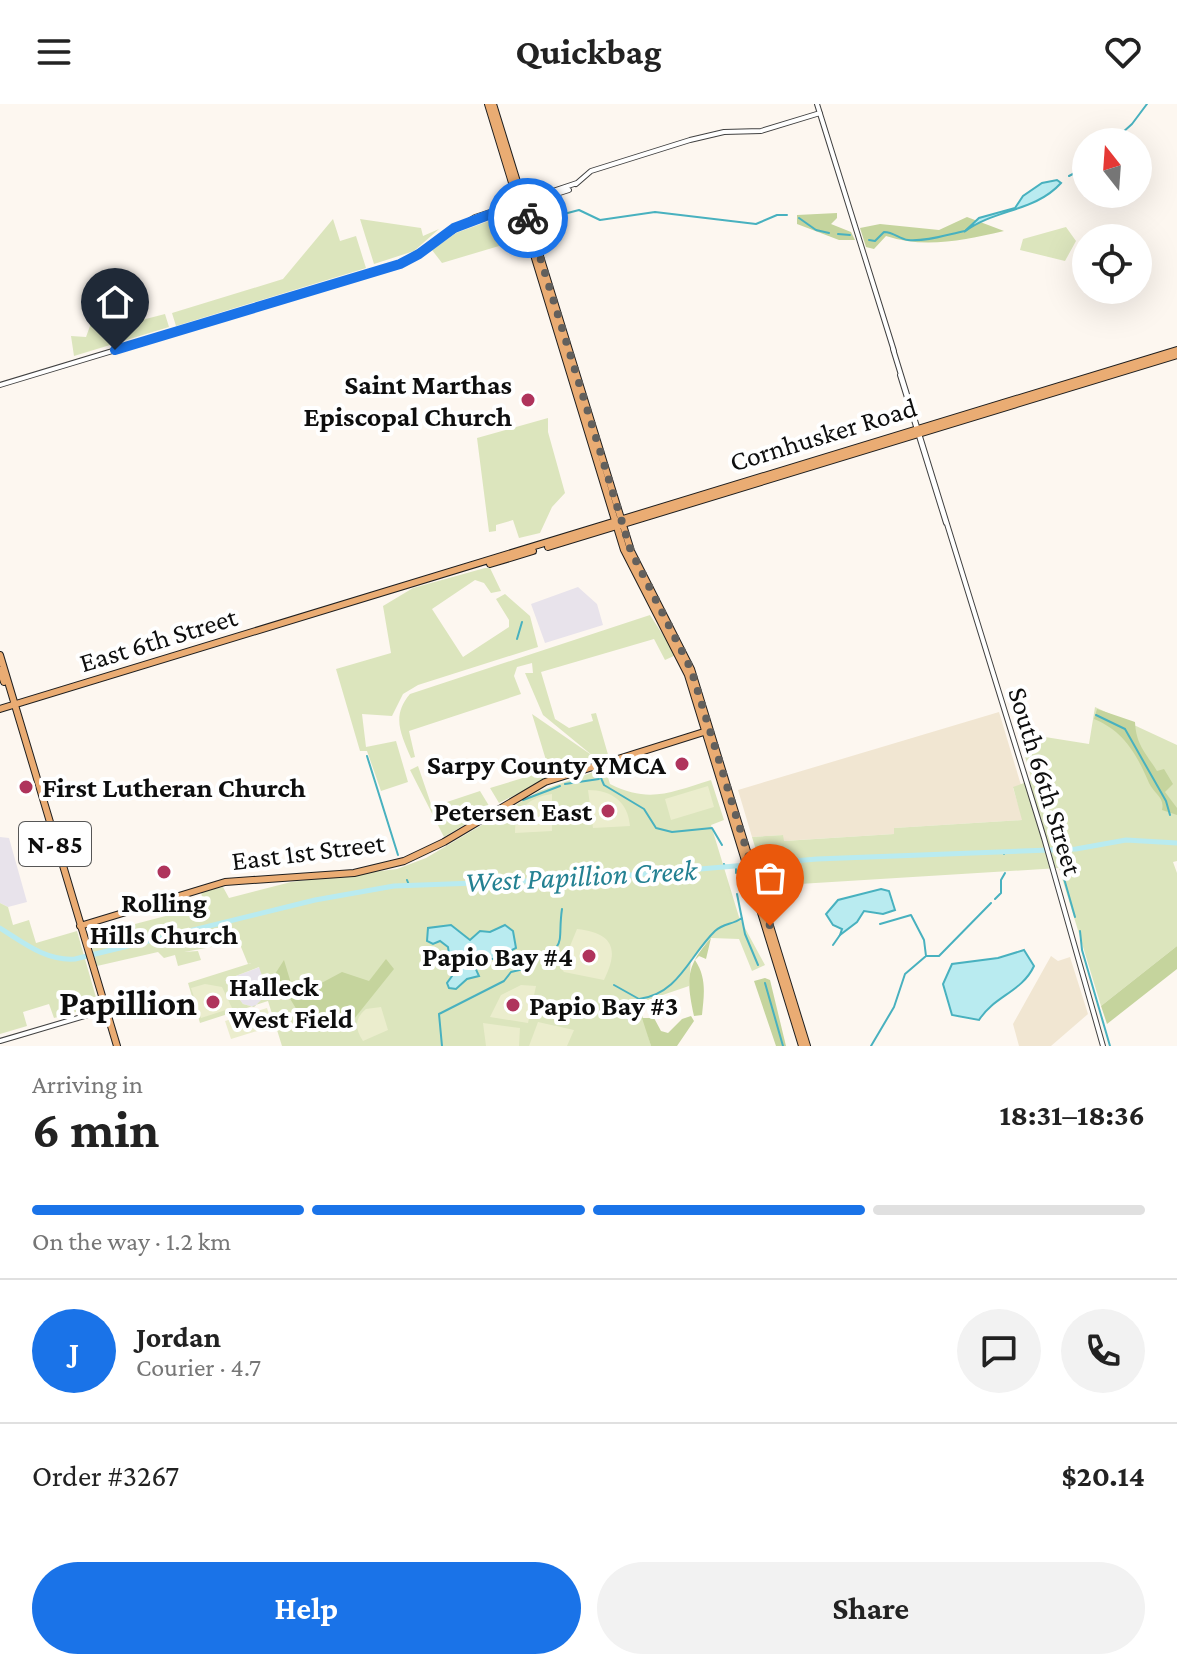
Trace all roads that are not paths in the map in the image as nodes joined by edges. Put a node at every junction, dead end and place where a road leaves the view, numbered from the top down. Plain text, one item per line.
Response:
1 (491, 104) edge
2 (817, 104) edge
3 (820, 113) junction
4 (521, 204) junction
5 (1177, 352) edge
6 (0, 385) edge
7 (918, 430) junction
8 (738, 484) junction
9 (690, 498) junction
10 (699, 502) junction
11 (613, 506) junction
12 (635, 522) junction
13 (619, 524) junction
14 (601, 530) junction
15 (624, 539) junction
16 (657, 609) junction
17 (314, 615) joint
18 (0, 655) edge
19 (0, 670) edge
20 (14, 705) junction
21 (0, 709) edge
22 (708, 730) junction
23 (80, 926) junction
24 (106, 1009) junction
25 (0, 1041) edge
26 (117, 1046) edge
27 (804, 1046) edge
28 (1103, 1046) edge

1 - 4 main road
2 - 3 street, South 66th Street
3 - 4 street
3 - 7 street, South 66th Street
4 - 6 street
4 - 11 main road
5 - 7 main road, Cornhusker Road
7 - 8 main road, Cornhusker Road
7 - 10 main road, Cornhusker Road
7 - 28 street, South 66th Street
8 - 9 main road, Cornhusker Road
8 - 10 main road
9 - 11 main road
9 - 13 main road, Cornhusker Road
10 - 12 main road, Cornhusker Road
11 - 13 main road
11 - 14 main road
12 - 13 main road, Cornhusker Road
12 - 15 main road
13 - 14 main road, Cornhusker Road
13 - 15 main road
14 - 15 main road
14 - 17 main road, Cornhusker Road
15 - 16 main road
15 - 16 main road
16 - 22 main road
16 - 22 main road
17 - 20 main road, East 6th Street
18 - 20 main road, N-85
19 - 20 main road, N-85
20 - 21 main road, East 6th Street
20 - 23 main road, N-85
22 - 23 main road, East 1st Street
22 - 27 main road
23 - 24 main road, N-85
24 - 25 street
24 - 26 main road, N-85

